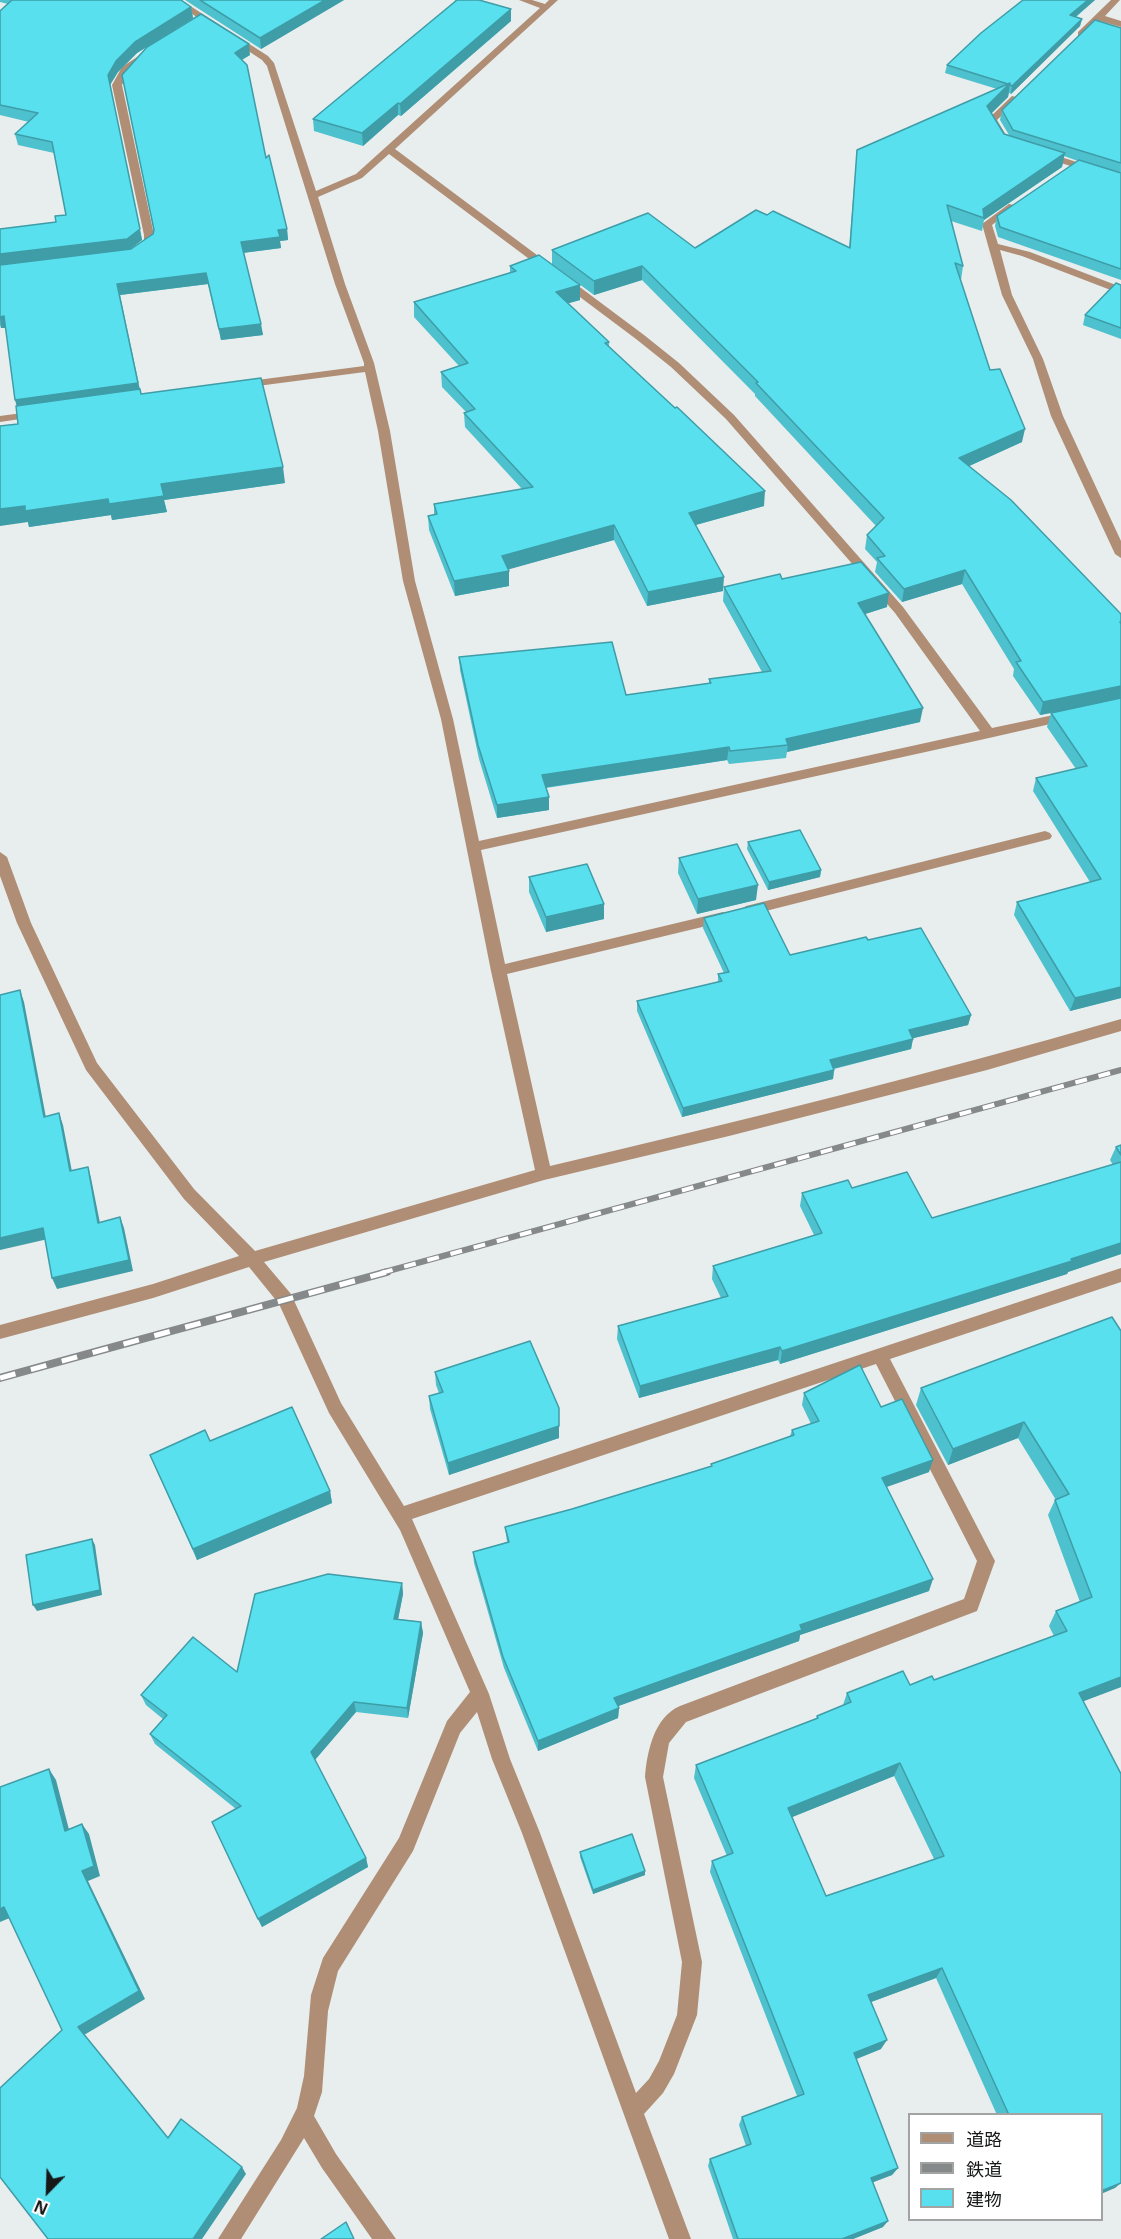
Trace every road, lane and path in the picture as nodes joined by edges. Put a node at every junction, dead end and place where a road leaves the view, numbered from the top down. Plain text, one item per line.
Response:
1 (175, 0) edge
2 (523, 0) edge
3 (1116, 0) edge
4 (550, 4) edge
5 (1098, 17) junction
6 (1121, 24) edge
7 (1073, 41) edge
8 (157, 47) edge
9 (1025, 89) edge
10 (1006, 144) edge
11 (389, 149) junction
12 (1036, 153) edge
13 (1121, 178) edge
14 (312, 196) junction
15 (1026, 197) edge
16 (995, 246) junction
17 (125, 257) edge
18 (1121, 291) edge
19 (370, 368) junction
20 (234, 386) edge
21 (47, 413) edge
22 (0, 419) edge
23 (1121, 554) edge
24 (1077, 714) edge
25 (989, 734) junction
26 (1045, 836) dead end
27 (472, 848) junction
28 (0, 857) edge
29 (498, 971) junction
30 (1121, 1025) edge
31 (544, 1174) junction
32 (252, 1259) junction
33 (1121, 1275) edge
34 (0, 1332) edge
35 (880, 1356) junction
36 (400, 1515) junction
37 (480, 1694) junction
38 (633, 2112) junction
39 (303, 2117) junction
40 (229, 2239) edge
41 (385, 2239) edge
42 (680, 2239) edge

1 - 14 street
2 - 4 street
3 - 5 street
4 - 11 street
5 - 6 street
5 - 7 street
8 - 17 street
9 - 10 street
11 - 14 street
11 - 25 street
12 - 13 street
14 - 19 street
15 - 16 street
16 - 18 street
16 - 23 street
19 - 20 street
19 - 27 street
21 - 22 street
24 - 25 street
25 - 27 street
26 - 29 street
27 - 29 street
28 - 32 street
29 - 31 street
30 - 31 street
31 - 32 street
32 - 34 street
32 - 36 street
33 - 35 street
35 - 36 street
35 - 38 street
36 - 37 street
37 - 38 street
37 - 39 street
38 - 42 street
39 - 40 street
39 - 41 street

